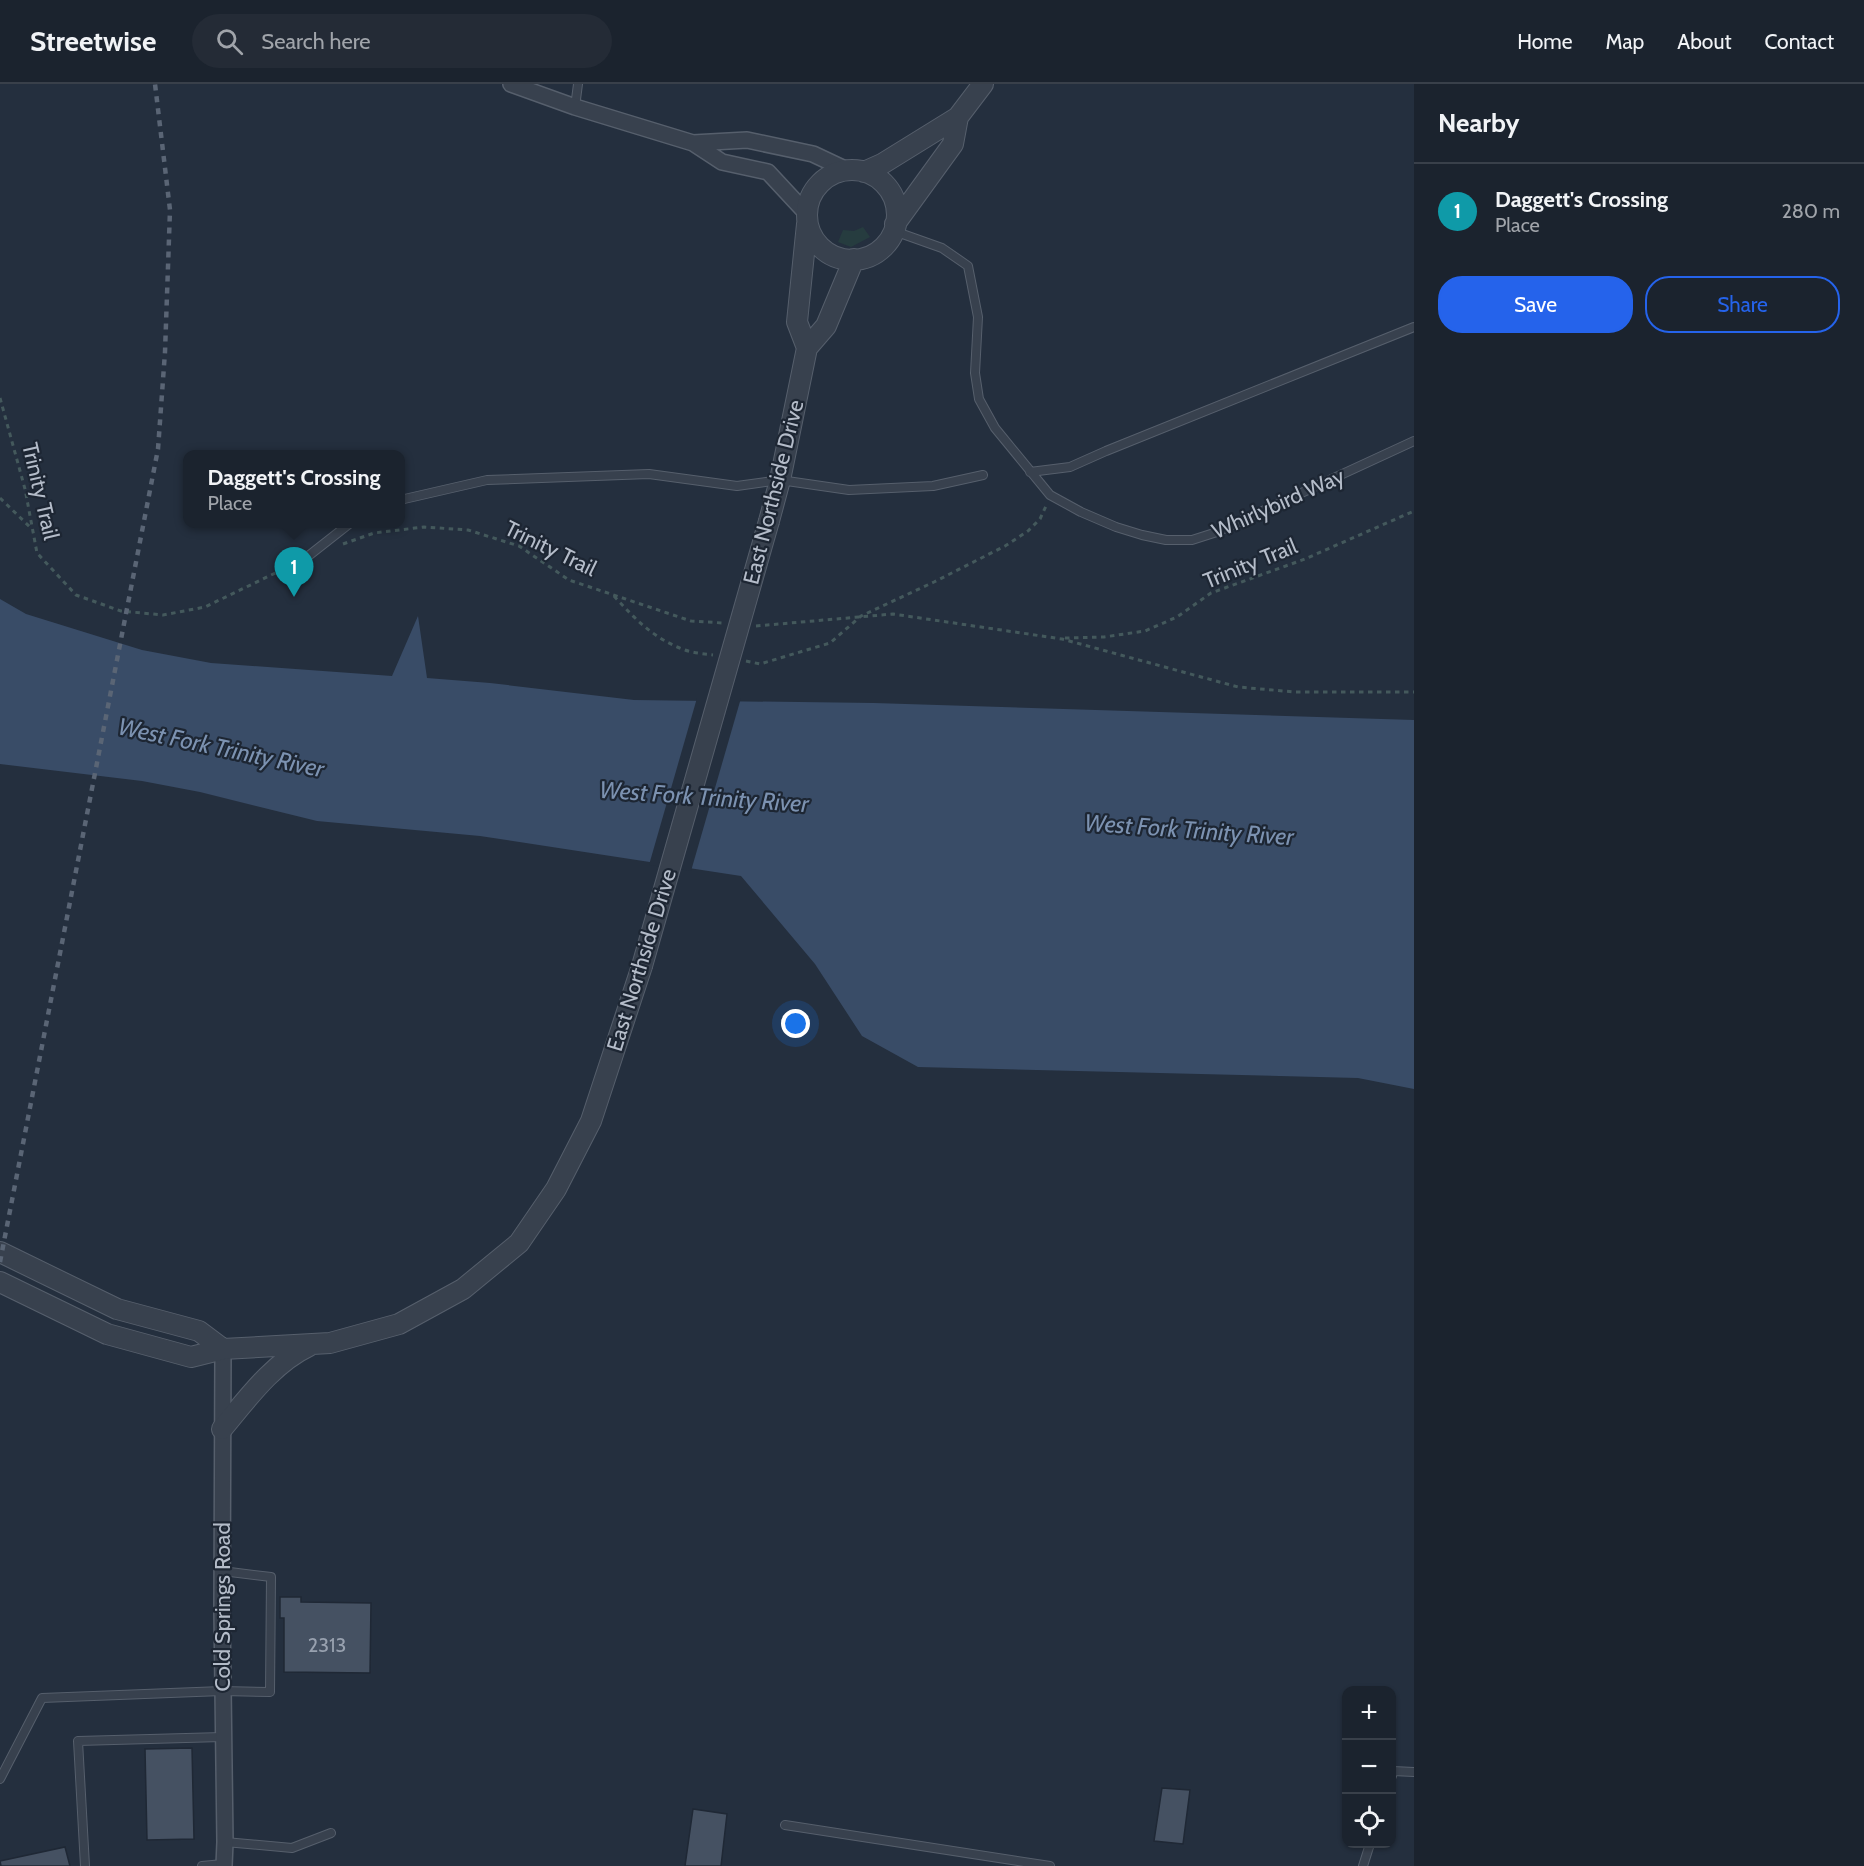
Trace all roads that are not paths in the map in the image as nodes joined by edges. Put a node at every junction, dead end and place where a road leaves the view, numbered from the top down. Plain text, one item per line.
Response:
1 (511, 84) edge
2 (579, 84) edge
3 (983, 84) edge
4 (575, 107) junction
5 (958, 117) junction
6 (693, 143) junction
7 (856, 171) junction
8 (807, 218) junction
9 (895, 228) junction
10 (854, 260) junction
11 (1414, 327) edge
12 (807, 348) junction
13 (1414, 441) edge
14 (1030, 472) junction
15 (983, 475) dead end
16 (780, 480) junction
17 (405, 499) edge
18 (344, 528) edge
19 (307, 558) road end
20 (0, 1252) edge
21 (0, 1282) edge
22 (311, 1345) junction
23 (223, 1349) junction
24 (222, 1430) junction
25 (222, 1571) junction
26 (222, 1691) junction
27 (222, 1737) junction
28 (1396, 1771) edge
29 (1414, 1772) edge
30 (0, 1779) edge
31 (785, 1825) dead end
32 (331, 1833) dead end
33 (225, 1842) junction
34 (1369, 1848) edge
35 (224, 1865) edge
36 (85, 1866) edge
37 (202, 1866) edge
38 (1050, 1866) edge
39 (1363, 1866) edge

1 - 4 street
2 - 4 lane
3 - 5 street
4 - 6 street
5 - 7 street
5 - 9 street
6 - 7 street
6 - 8 street
7 - 8 street
7 - 9 street
8 - 10 street
8 - 12 street
9 - 10 street
9 - 14 lane, Whirlybird Way
10 - 12 street, East Northside Drive
11 - 14 lane
12 - 16 street, East Northside Drive
13 - 14 lane, Whirlybird Way
15 - 16 lane
16 - 17 lane
16 - 22 street, East Northside Drive, bridge
18 - 19 lane
20 - 23 street
21 - 23 street, East Northside Drive
22 - 23 street, East Northside Drive
22 - 24 street
23 - 24 street, Cold Springs Road
24 - 25 street, Cold Springs Road
25 - 26 street, Cold Springs Road
25 - 26 lane
26 - 27 street, Cold Springs Road
26 - 30 lane
27 - 33 street, Cold Springs Road
27 - 36 lane
28 - 29 lane
31 - 38 lane
32 - 33 lane
33 - 35 street, Cold Springs Road
34 - 39 lane
35 - 37 lane

